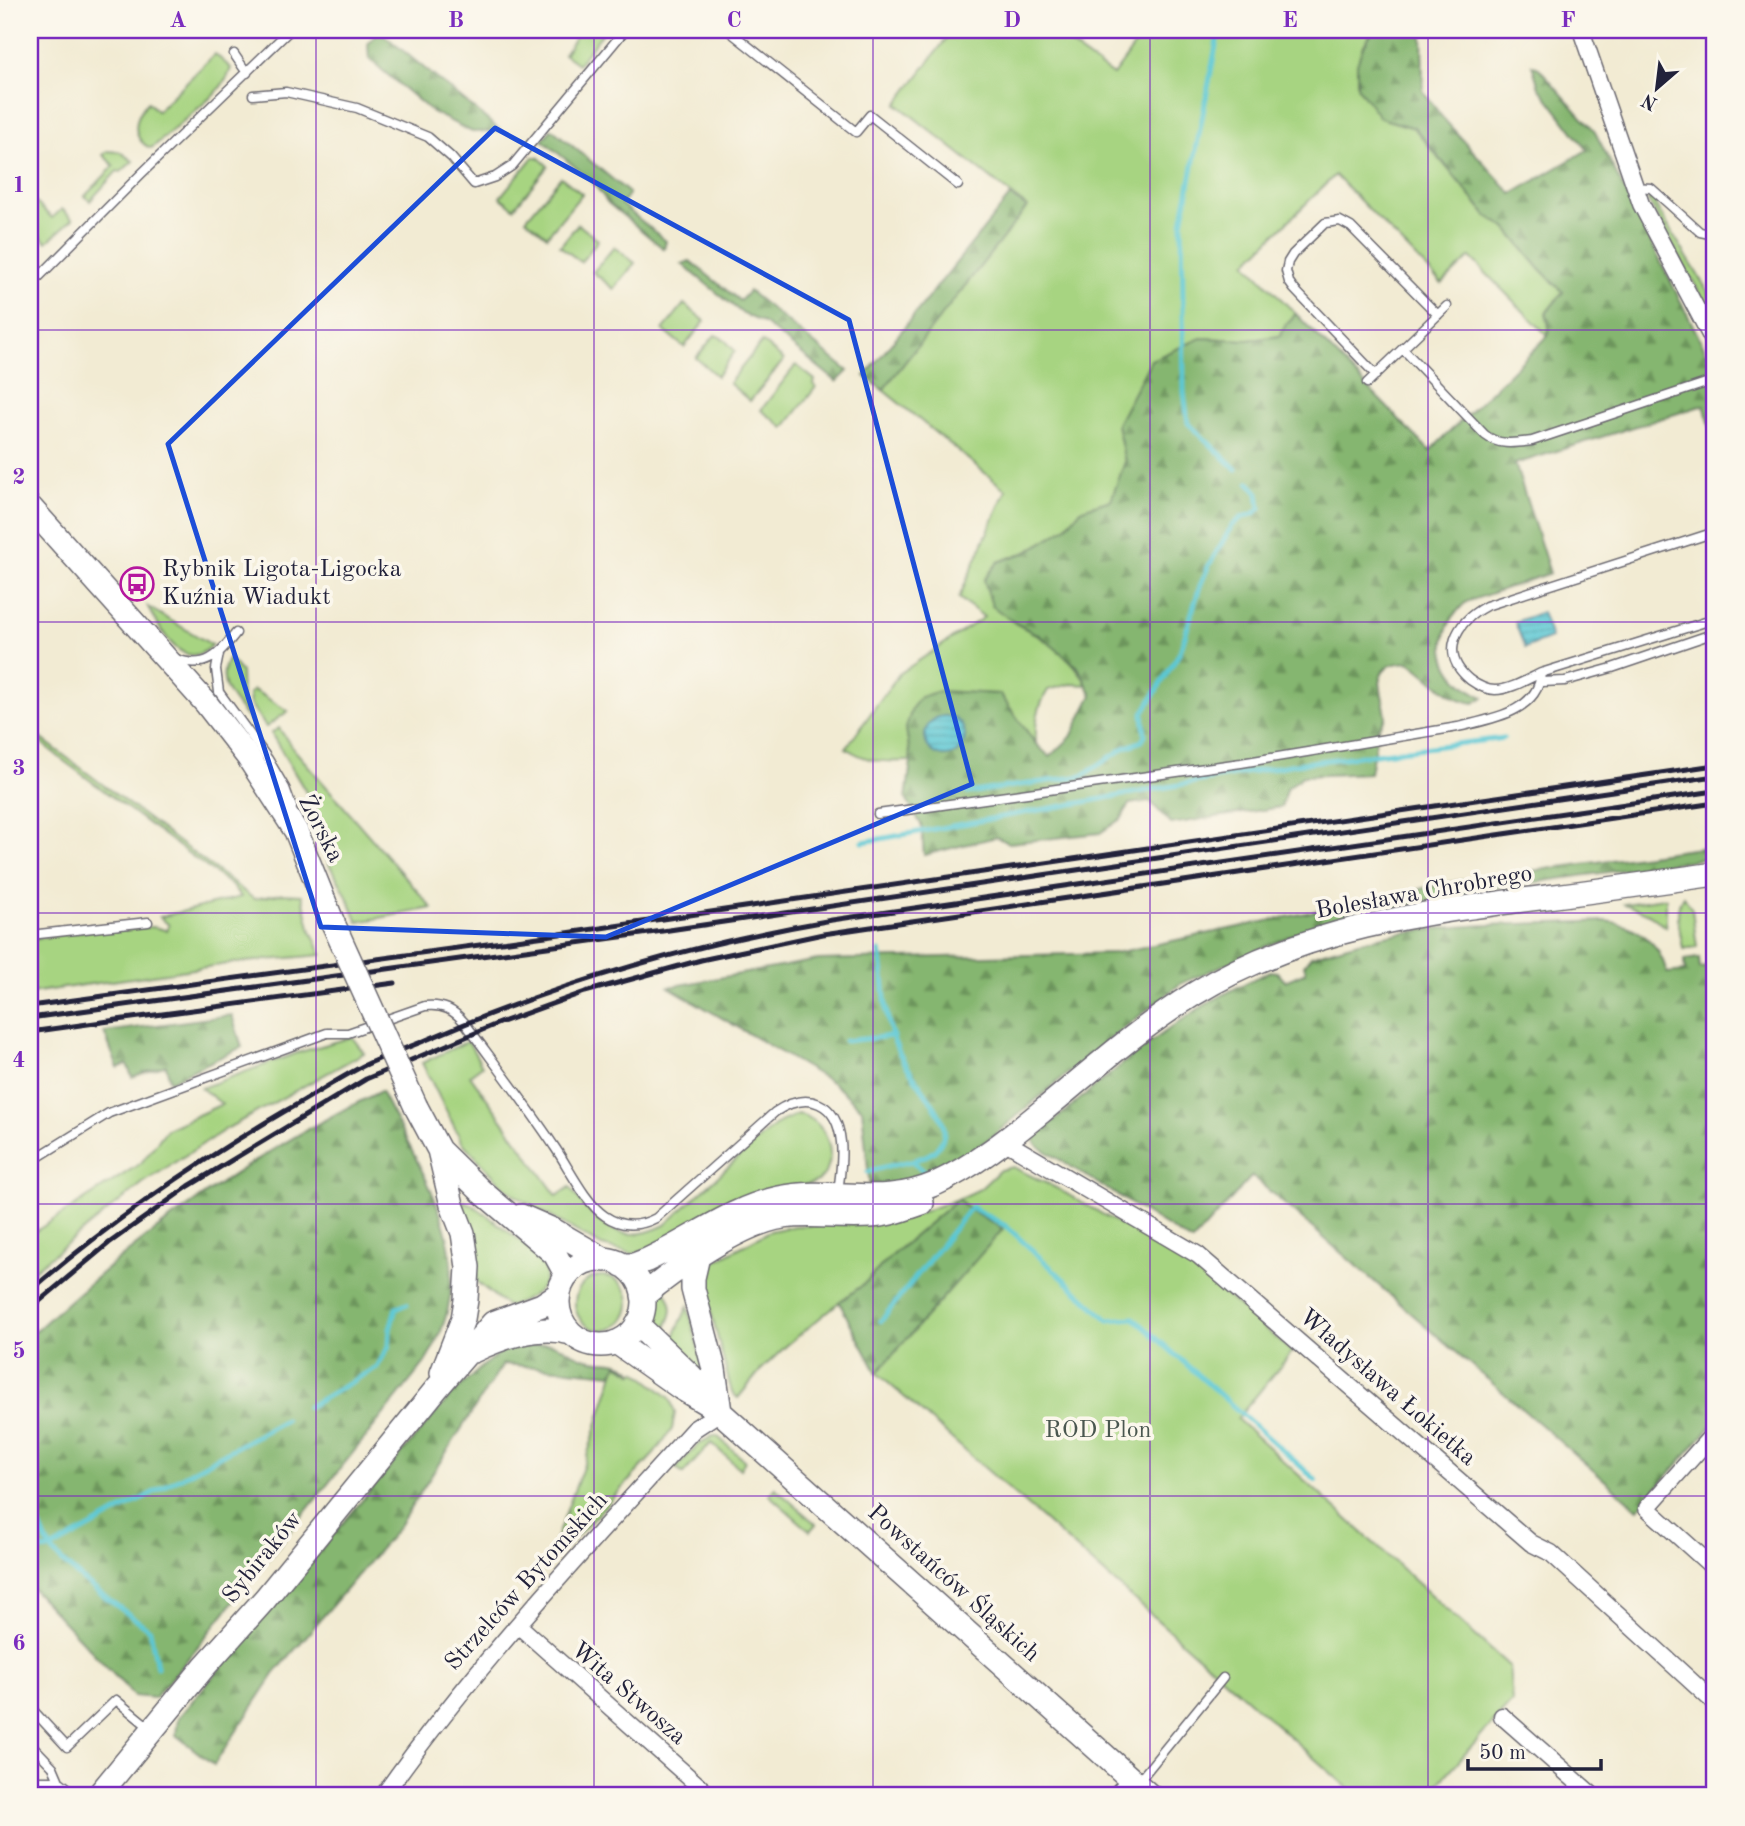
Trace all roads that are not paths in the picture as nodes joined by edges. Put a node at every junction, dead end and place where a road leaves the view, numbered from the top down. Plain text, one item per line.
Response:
1 (290, 30) edge
2 (625, 30) edge
3 (728, 30) edge
4 (1581, 30) edge
5 (233, 54) dead end
6 (247, 73) junction
7 (253, 95) dead end
8 (958, 185) dead end
9 (1634, 187) junction
10 (1715, 235) edge
11 (30, 286) edge
12 (1447, 306) dead end
13 (1437, 315) junction
14 (1715, 344) edge
15 (1403, 349) junction
16 (1376, 375) junction
17 (1715, 380) edge
18 (1367, 383) dead end
19 (30, 507) edge
20 (1715, 532) edge
21 (1715, 619) edge
22 (236, 633) dead end
23 (1715, 633) edge
24 (160, 653) junction
25 (219, 654) junction
26 (1541, 678) junction
27 (878, 814) dead end
28 (296, 831) junction
29 (1715, 874) edge
30 (148, 922) dead end
31 (30, 935) edge
32 (1000, 1145) junction
33 (439, 1150) junction
34 (30, 1163) edge
35 (837, 1205) junction
36 (505, 1209) junction
37 (698, 1256) junction
38 (614, 1263) junction
39 (563, 1285) junction
40 (643, 1296) junction
41 (637, 1324) junction
42 (571, 1333) junction
43 (616, 1342) junction
44 (467, 1353) junction
45 (437, 1388) junction
46 (720, 1412) junction
47 (1715, 1432) edge
48 (1715, 1569) edge
49 (518, 1625) junction
50 (1223, 1678) dead end
51 (1715, 1703) edge
52 (30, 1707) edge
53 (1502, 1716) dead end
54 (152, 1730) junction
55 (30, 1743) edge
56 (30, 1781) edge
57 (59, 1781) junction
58 (1139, 1787) edge
59 (78, 1796) edge
60 (98, 1796) edge
61 (383, 1796) edge
62 (710, 1796) edge
63 (1115, 1796) edge
64 (1593, 1796) edge

1 - 6 lane
2 - 7 lane
3 - 8 lane
4 - 9 street
5 - 6 lane
6 - 11 lane
9 - 10 lane
9 - 14 street
12 - 13 lane
13 - 15 lane
13 - 16 lane
15 - 16 lane
15 - 17 lane
16 - 18 lane
19 - 24 main road, Żorska
20 - 26 lane
21 - 26 lane
22 - 25 lane
23 - 26 lane
24 - 25 lane
24 - 28 main road, Żorska
25 - 28 lane
26 - 27 lane
28 - 33 main road, Żorska, bridge
29 - 32 main road, Bolesława Chrobrego
30 - 31 lane
32 - 35 main road, Bolesława Chrobrego
32 - 51 street, Władysława Łokietka
33 - 36 main road, Żorska
33 - 45 main road
34 - 35 lane
35 - 37 main road, Bolesława Chrobrego
35 - 38 main road, Bolesława Chrobrego
36 - 38 main road, Żorska
36 - 39 main road, Żorska
37 - 40 main road, Bolesława Chrobrego
37 - 46 main road
38 - 39 main road
38 - 40 main road
39 - 42 main road
39 - 44 main road, Sybiraków
40 - 41 main road
41 - 43 main road
41 - 46 main road, Powstańców Śląskich
42 - 43 main road
42 - 44 main road, Sybiraków
43 - 46 main road, Powstańców Śląskich
44 - 45 main road, Sybiraków
45 - 54 main road, Sybiraków
46 - 49 street, Strzelców Bytomskich
46 - 58 main road, Powstańców Śląskich
47 - 48 street
49 - 61 street, Strzelców Bytomskich
49 - 62 street, Wita Stwosza
50 - 58 lane
52 - 54 lane
53 - 64 street
54 - 60 main road, Sybiraków
55 - 57 lane
56 - 57 lane
57 - 59 lane
58 - 63 street

